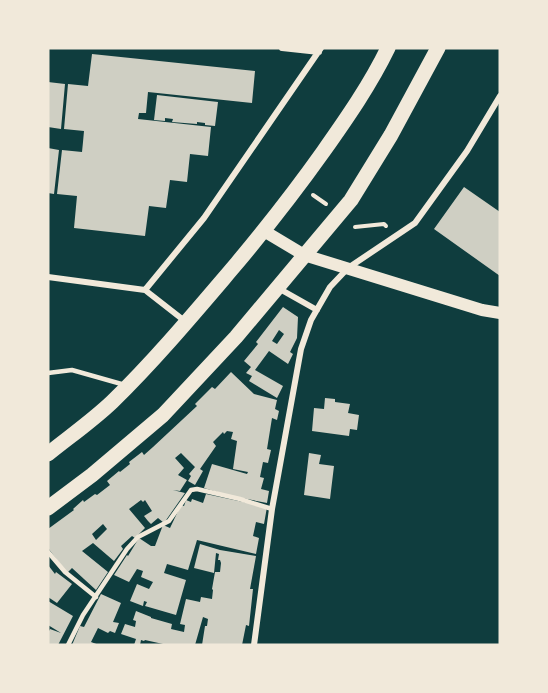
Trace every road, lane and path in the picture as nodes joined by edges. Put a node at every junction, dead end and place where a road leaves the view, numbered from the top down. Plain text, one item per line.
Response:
1 (282, 48) edge
2 (388, 48) edge
3 (438, 48) edge
4 (320, 50) edge
5 (500, 96) edge
6 (313, 195) dead end
7 (326, 204) dead end
8 (355, 226) dead end
9 (389, 229) dead end
10 (264, 231) junction
11 (304, 255) junction
12 (348, 268) junction
13 (48, 277) edge
14 (277, 287) junction
15 (145, 290) junction
16 (317, 310) junction
17 (500, 314) edge
18 (187, 322) junction
19 (48, 373) edge
20 (128, 386) junction
21 (48, 454) edge
22 (48, 508) edge
23 (272, 509) junction
24 (48, 552) edge
25 (96, 597) junction
26 (68, 645) edge
27 (254, 645) edge

1 - 4 street
2 - 10 main road
3 - 11 main road
4 - 15 street
5 - 12 street
6 - 7 path
8 - 9 path
10 - 11 main road
10 - 18 main road
11 - 12 main road
11 - 14 main road
12 - 16 street
12 - 17 main road
13 - 15 street
14 - 16 street
14 - 22 main road
15 - 18 street
16 - 23 street
18 - 20 main road
19 - 20 lane
20 - 21 main road
23 - 25 lane
23 - 27 street
24 - 25 lane
25 - 26 lane

